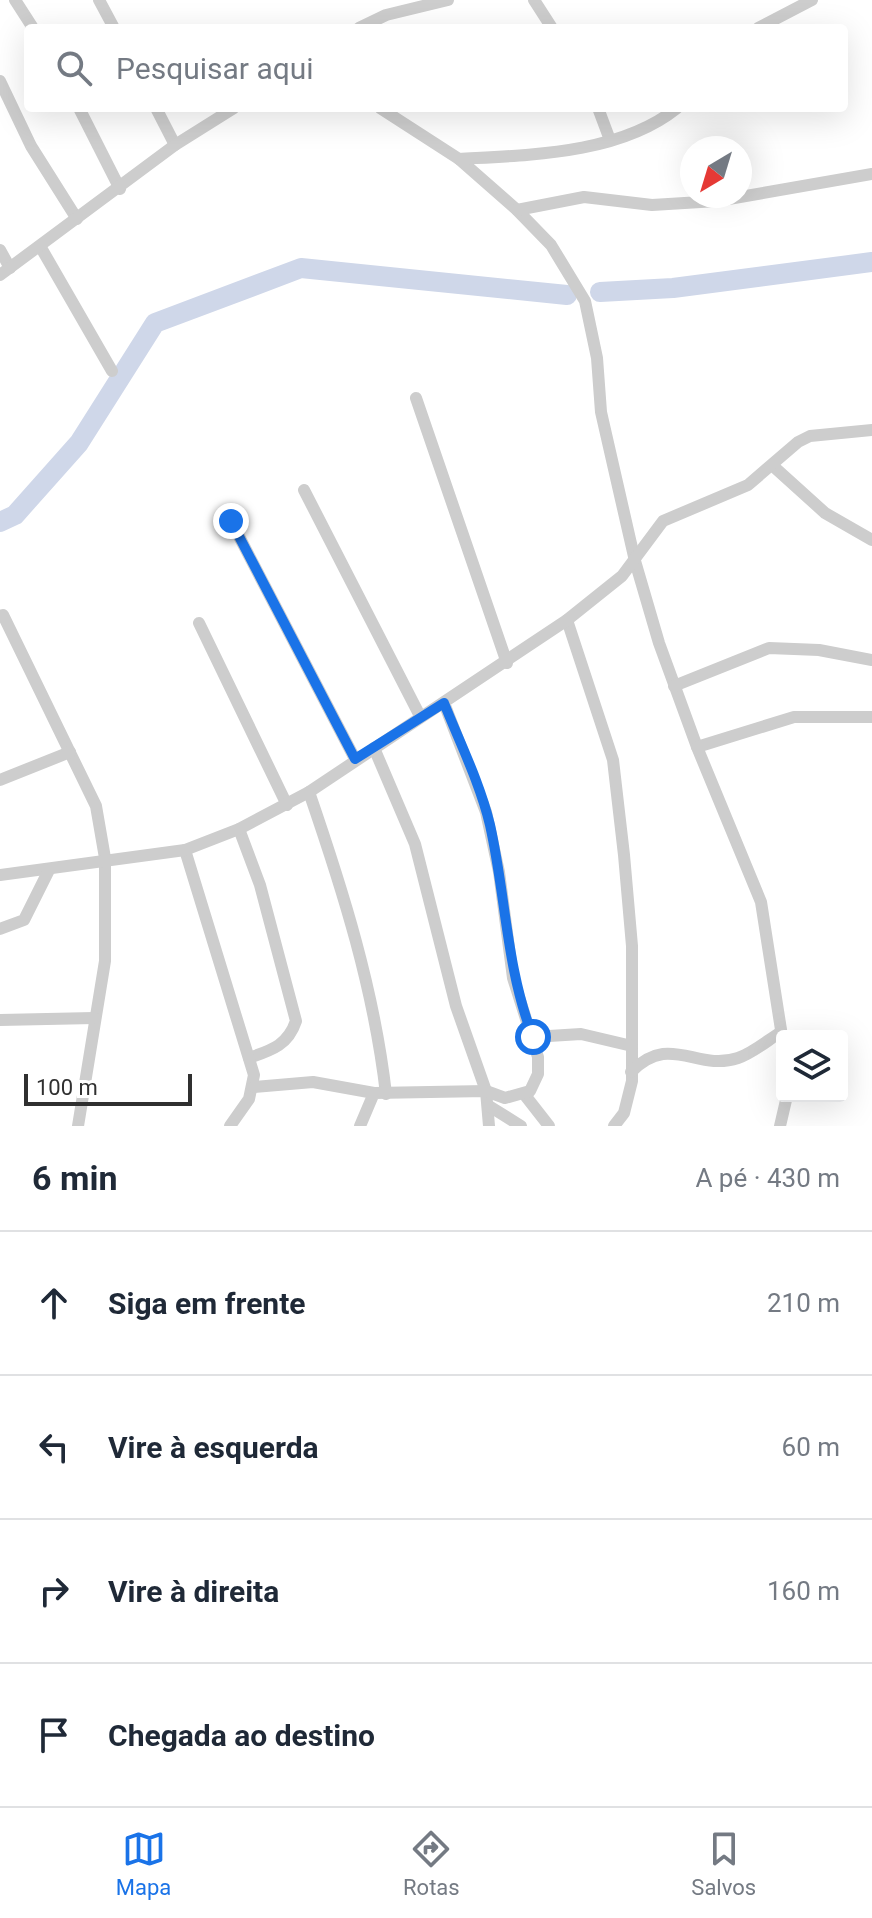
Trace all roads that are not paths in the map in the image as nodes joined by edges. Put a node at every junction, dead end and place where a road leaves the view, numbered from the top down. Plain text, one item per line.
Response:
1 (15, 0) edge
2 (99, 0) edge
3 (448, 0) edge
4 (534, 0) edge
5 (812, 0) edge
6 (420, 3) edge
7 (30, 24) edge
8 (112, 24) edge
9 (367, 24) edge
10 (549, 24) edge
11 (766, 24) edge
12 (0, 81) edge
13 (81, 112) edge
14 (158, 112) edge
15 (228, 112) edge
16 (386, 112) edge
17 (600, 112) edge
18 (671, 112) edge
19 (610, 140) junction
20 (175, 145) junction
21 (459, 159) junction
22 (872, 174) edge
23 (120, 189) junction
24 (517, 210) junction
25 (77, 219) junction
26 (40, 246) junction
27 (0, 250) edge
28 (5, 271) edge
29 (112, 371) dead end
30 (416, 398) dead end
31 (872, 430) edge
32 (773, 466) junction
33 (304, 490) dead end
34 (231, 521) dead end
35 (872, 540) edge
36 (635, 561) junction
37 (3, 615) dead end
38 (567, 620) junction
39 (199, 623) dead end
40 (872, 660) edge
41 (507, 663) junction
42 (674, 686) junction
43 (444, 703) junction
44 (420, 716) junction
45 (872, 717) edge
46 (697, 747) junction
47 (374, 748) junction
48 (70, 752) junction
49 (355, 759) junction
50 (0, 780) edge
51 (309, 792) junction
52 (287, 805) junction
53 (239, 829) junction
54 (185, 850) junction
55 (105, 858) junction
56 (49, 870) junction
57 (0, 875) edge
58 (0, 929) edge
59 (94, 1018) junction
60 (0, 1020) edge
61 (781, 1030) edge
62 (533, 1037) junction
63 (776, 1037) edge
64 (632, 1046) junction
65 (249, 1058) junction
66 (631, 1072) junction
67 (254, 1087) junction
68 (486, 1091) junction
69 (380, 1093) junction
70 (524, 1094) junction
71 (786, 1102) edge
72 (489, 1106) junction
73 (78, 1126) edge
74 (230, 1126) edge
75 (360, 1126) edge
76 (489, 1126) edge
77 (521, 1126) edge
78 (549, 1126) edge
79 (614, 1126) edge
80 (780, 1126) edge

1 - 7 street
2 - 8 street
3 - 6 street
4 - 10 street
5 - 11 street
6 - 9 street
12 - 25 street
13 - 23 street
14 - 20 street
15 - 20 street
16 - 21 street
17 - 19 street
18 - 19 street
19 - 21 street
20 - 23 street
21 - 24 street
22 - 24 street
23 - 25 street
24 - 36 street
25 - 26 street
26 - 28 street
26 - 29 street
27 - 28 street
30 - 41 street
31 - 32 street
32 - 35 street
32 - 36 street
33 - 44 street
34 - 49 street
36 - 38 street
36 - 42 street
37 - 48 street
38 - 41 street
38 - 64 street
39 - 52 street
40 - 42 street
41 - 43 street
42 - 46 street
43 - 44 street
43 - 62 street
44 - 47 street
45 - 46 street
46 - 61 street
47 - 49 street
47 - 68 street
48 - 50 street
48 - 55 street
49 - 51 street
51 - 52 street
51 - 69 street
52 - 53 street
53 - 54 street
53 - 65 street
54 - 55 street
54 - 65 street
55 - 56 street
55 - 59 street
56 - 57 street
56 - 58 street
59 - 60 street
59 - 73 street
62 - 64 street
62 - 70 street
63 - 66 street
64 - 66 street
65 - 67 street
66 - 79 street
67 - 69 street
67 - 74 street
68 - 69 street
68 - 70 street
68 - 72 street
69 - 75 street
70 - 78 street
71 - 80 street
72 - 76 street
72 - 77 street

